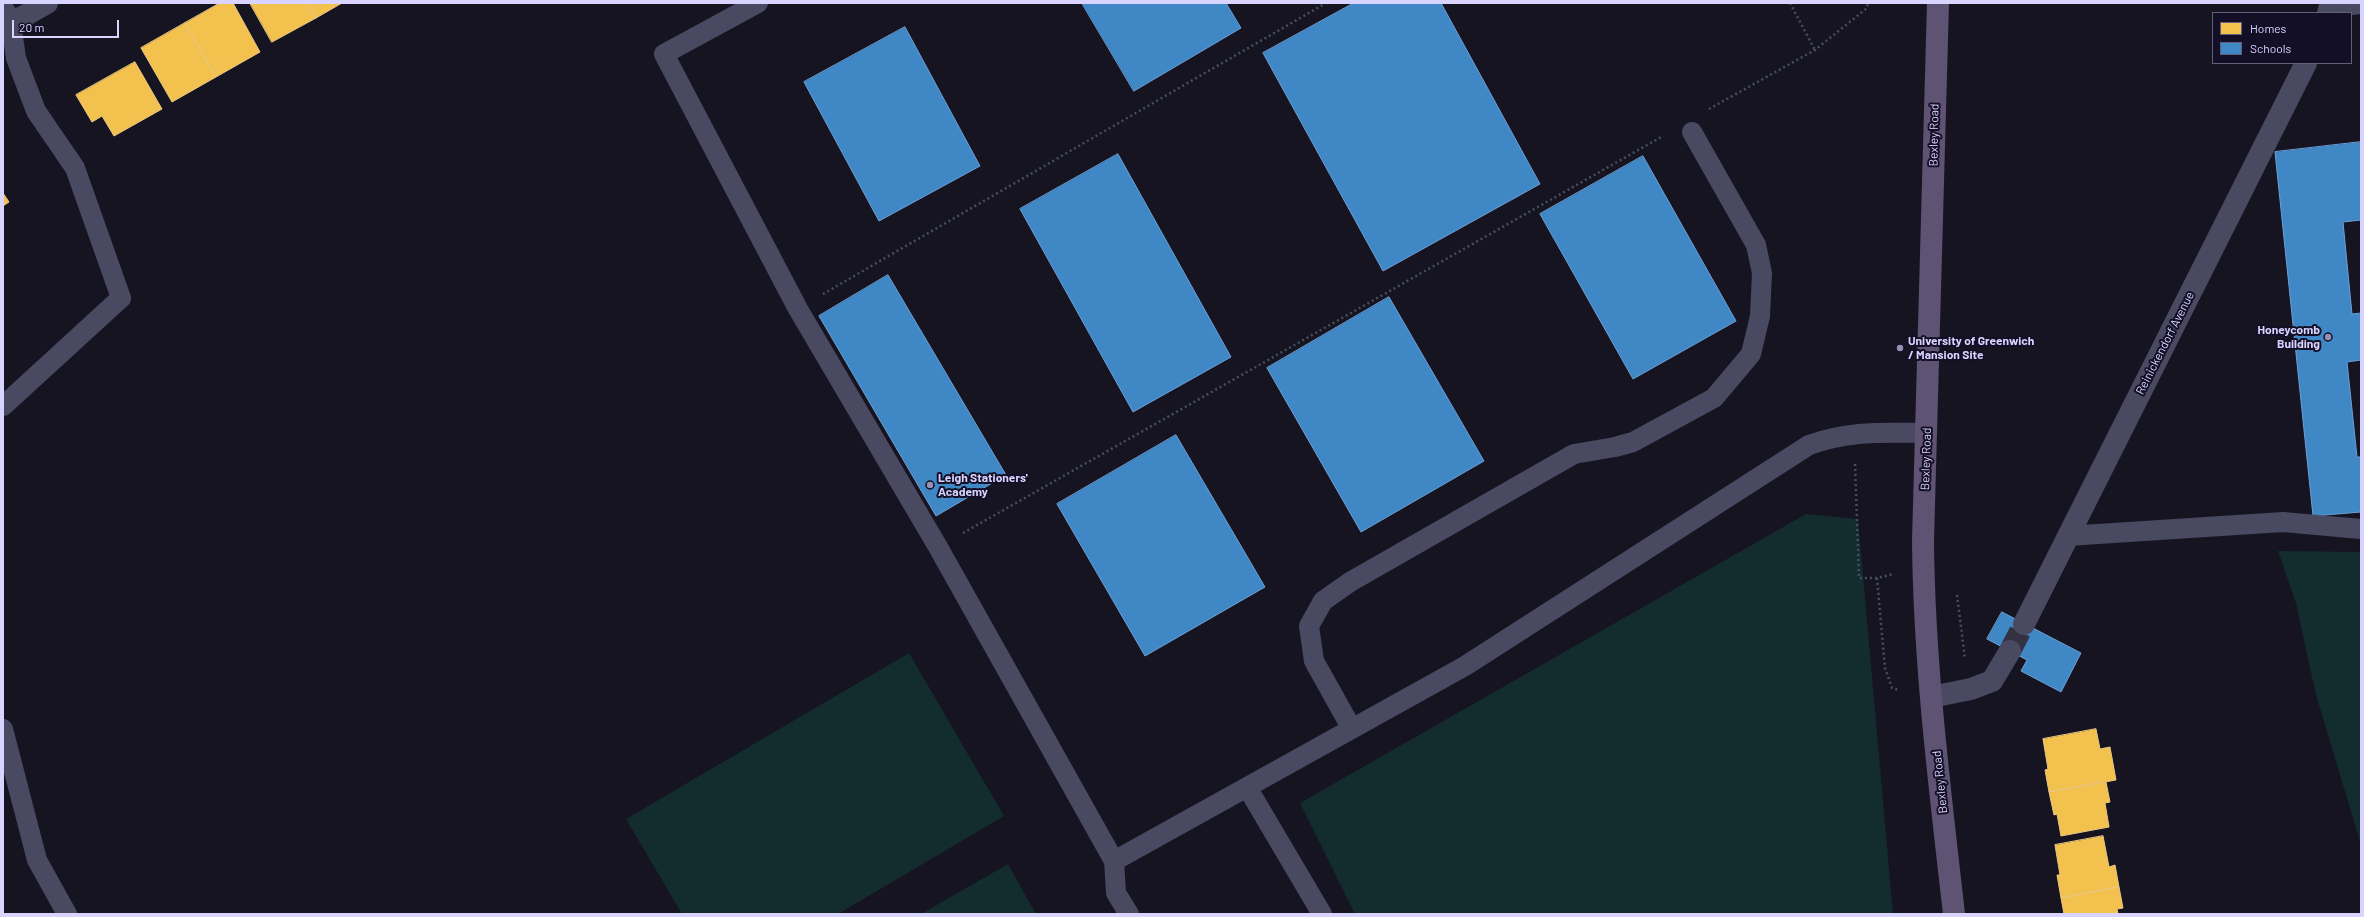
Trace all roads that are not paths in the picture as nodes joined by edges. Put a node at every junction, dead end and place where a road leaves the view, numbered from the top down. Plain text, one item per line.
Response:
1 (47, 3) edge
2 (758, 3) edge
3 (1938, 3) edge
4 (2361, 4) edge
5 (2330, 8) edge
6 (6, 20) edge
7 (2305, 64) edge
8 (1692, 132) dead end
9 (3, 406) edge
10 (1927, 433) junction
11 (2361, 529) edge
12 (2067, 536) junction
13 (2024, 624) tunnel mouth
14 (2010, 651) tunnel mouth
15 (1931, 697) junction
16 (3, 729) edge
17 (1352, 729) junction
18 (1247, 787) junction
19 (1114, 860) junction
20 (67, 914) edge
21 (1129, 914) edge
22 (1322, 914) edge
23 (1954, 914) edge

1 - 6 street
2 - 19 lane
3 - 10 main road, Bexley Road
4 - 5 lane
6 - 9 lane
7 - 12 street, Reinickendorf Avenue
8 - 17 lane
10 - 15 main road, Bexley Road
10 - 17 lane
11 - 12 lane
12 - 13 street, Reinickendorf Avenue
14 - 15 street
15 - 23 main road, Bexley Road
16 - 20 lane
17 - 18 lane
18 - 19 lane
18 - 22 lane
19 - 21 lane

